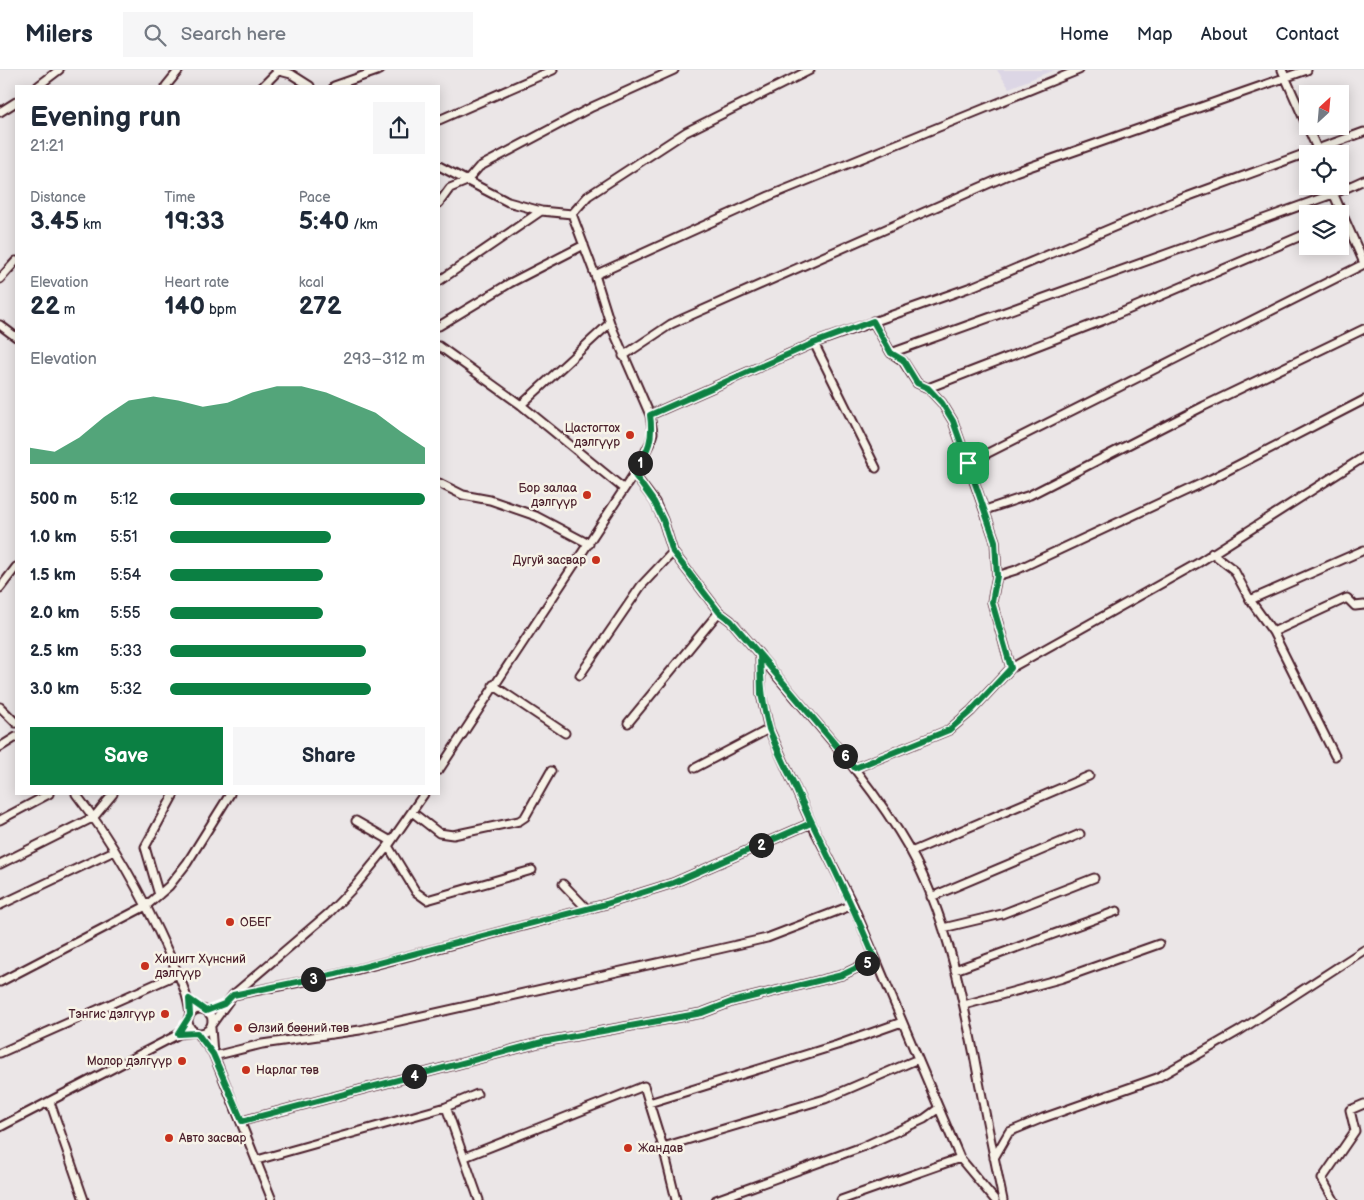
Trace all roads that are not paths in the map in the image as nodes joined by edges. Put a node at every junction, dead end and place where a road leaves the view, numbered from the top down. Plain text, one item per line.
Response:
1 (59, 70) edge
2 (179, 70) edge
3 (380, 70) edge
4 (553, 70) edge
5 (674, 70) edge
6 (810, 70) edge
7 (1080, 70) edge
8 (1282, 70) edge
9 (1307, 70) edge
10 (277, 71) edge
11 (1286, 79) junction
12 (39, 85) edge
13 (167, 85) edge
14 (264, 85) edge
15 (308, 85) edge
16 (337, 85) edge
17 (15, 103) edge
18 (0, 112) edge
19 (440, 120) edge
20 (1364, 132) edge
21 (1315, 145) edge
22 (1334, 145) edge
23 (1299, 159) edge
24 (440, 167) edge
25 (1364, 180) edge
26 (467, 181) junction
27 (1349, 187) edge
28 (1330, 195) edge
29 (440, 202) edge
30 (541, 211) junction
31 (572, 214) junction
32 (1349, 232) edge
33 (1299, 237) edge
34 (584, 245) junction
35 (15, 262) edge
36 (1364, 263) edge
37 (595, 274) junction
38 (0, 278) edge
39 (440, 280) edge
40 (873, 321) junction
41 (610, 323) junction
42 (0, 325) edge
43 (440, 325) edge
44 (1364, 329) edge
45 (15, 335) edge
46 (814, 343) junction
47 (440, 347) edge
48 (891, 353) junction
49 (624, 356) junction
50 (928, 388) junction
51 (1364, 400) edge
52 (521, 405) junction
53 (650, 415) junction
54 (1364, 457) edge
55 (968, 463) junction
56 (876, 468) dead end
57 (634, 474) junction
58 (440, 484) edge
59 (624, 489) junction
60 (985, 510) junction
61 (589, 544) junction
62 (1364, 550) edge
63 (673, 552) junction
64 (1212, 553) junction
65 (15, 568) edge
66 (997, 576) junction
67 (0, 588) edge
68 (1250, 600) junction
69 (1364, 605) edge
70 (719, 612) junction
71 (1273, 632) junction
72 (760, 655) junction
73 (1011, 668) junction
74 (580, 675) dead end
75 (493, 685) junction
76 (0, 706) edge
77 (15, 722) edge
78 (628, 723) dead end
79 (769, 729) junction
80 (565, 732) dead end
81 (15, 738) edge
82 (0, 747) edge
83 (1335, 756) dead end
84 (440, 768) edge
85 (695, 768) dead end
86 (855, 768) junction
87 (551, 771) dead end
88 (1089, 776) dead end
89 (47, 795) edge
90 (77, 795) edge
91 (111, 795) edge
92 (173, 795) edge
93 (229, 795) edge
94 (423, 795) edge
95 (412, 812) junction
96 (94, 817) junction
97 (0, 820) edge
98 (356, 821) dead end
99 (811, 823) junction
100 (1080, 834) dead end
101 (390, 844) junction
102 (114, 851) junction
103 (911, 852) junction
104 (0, 864) edge
105 (532, 870) dead end
106 (1094, 878) dead end
107 (563, 884) dead end
108 (159, 895) junction
109 (931, 897) junction
110 (0, 905) edge
111 (854, 905) junction
112 (146, 906) junction
113 (587, 909) junction
114 (1117, 911) dead end
115 (943, 928) junction
116 (1159, 944) dead end
117 (1364, 950) edge
118 (875, 959) junction
119 (955, 970) junction
120 (178, 974) junction
121 (0, 982) edge
122 (233, 995) junction
123 (189, 999) junction
124 (224, 1004) junction
125 (964, 1005) junction
126 (205, 1010) junction
127 (189, 1018) junction
128 (902, 1022) junction
129 (211, 1026) junction
130 (195, 1033) junction
131 (178, 1034) junction
132 (0, 1053) edge
133 (214, 1055) junction
134 (918, 1059) junction
135 (477, 1094) dead end
136 (50, 1102) junction
137 (649, 1103) junction
138 (1364, 1104) edge
139 (446, 1107) junction
140 (939, 1108) junction
141 (242, 1121) junction
142 (0, 1127) edge
143 (664, 1147) junction
144 (465, 1158) junction
145 (960, 1158) junction
146 (994, 1158) junction
147 (258, 1160) junction
148 (84, 1200) edge
149 (272, 1200) edge
150 (479, 1200) edge
151 (676, 1200) edge
152 (716, 1200) edge
153 (841, 1200) edge
154 (995, 1200) edge
155 (1003, 1200) edge
156 (1334, 1200) edge

1 - 12 street
2 - 13 street
3 - 16 street
4 - 19 street
5 - 26 street
6 - 31 street
7 - 37 street
8 - 11 street
9 - 11 street
10 - 14 street
10 - 15 street
11 - 21 street
11 - 49 street
17 - 18 street
20 - 22 street
23 - 40 street
24 - 26 street
25 - 27 street
26 - 29 street
26 - 30 street
28 - 48 street
30 - 31 street
30 - 39 street
31 - 34 street
32 - 36 street
33 - 50 street
34 - 37 street
34 - 43 street
35 - 38 street
36 - 55 street
37 - 41 street
40 - 46 street
40 - 48 street
41 - 49 street
41 - 52 street
42 - 45 street
44 - 60 street
46 - 53 street
46 - 56 street
47 - 52 street
48 - 50 street
49 - 53 street
50 - 55 street
51 - 66 street
52 - 59 street
53 - 57 street
54 - 64 street
55 - 60 street
57 - 59 street
57 - 63 street
58 - 61 street
59 - 61 street
60 - 66 street
61 - 75 street
62 - 68 street
63 - 70 street
63 - 74 street
64 - 68 street
64 - 73 street
65 - 67 street
66 - 73 street
68 - 71 street
69 - 71 street
70 - 72 street
70 - 78 street
71 - 83 street
72 - 79 street
72 - 86 street
73 - 86 street
75 - 80 street
75 - 84 street
76 - 77 street
79 - 85 street
79 - 99 street
81 - 82 street
86 - 103 street
87 - 95 street
88 - 103 street
89 - 97 street
90 - 96 street
91 - 96 street
92 - 108 street
93 - 108 street
94 - 95 street
95 - 101 street
96 - 102 street
96 - 104 street
98 - 101 street
99 - 111 street
99 - 113 street
100 - 109 street
101 - 105 street
101 - 122 street
102 - 110 street
102 - 112 street
103 - 109 street
106 - 115 street
107 - 113 street
108 - 112 street
109 - 115 street
111 - 118 street
111 - 133 street
112 - 120 street
112 - 121 street
113 - 122 street
114 - 119 street
115 - 119 street
116 - 125 street
117 - 146 street
118 - 128 street
118 - 141 street
119 - 125 street
120 - 123 street
120 - 132 street
122 - 124 street
123 - 126 street
123 - 127 street
124 - 126 street
124 - 129 street
125 - 146 street
126 - 127 street
126 - 129 street
127 - 130 street
127 - 131 street
128 - 134 street
128 - 137 street
129 - 130 street
129 - 133 street
130 - 131 street
130 - 133 street
131 - 136 street
133 - 141 street
134 - 140 street
134 - 143 street
135 - 139 street
136 - 142 street
136 - 148 street
137 - 143 street
137 - 144 street
138 - 156 street
139 - 144 street
139 - 147 street
140 - 145 street
140 - 152 street
141 - 147 street
143 - 151 street
144 - 150 street
145 - 153 street
145 - 154 street
146 - 155 street
147 - 149 street

